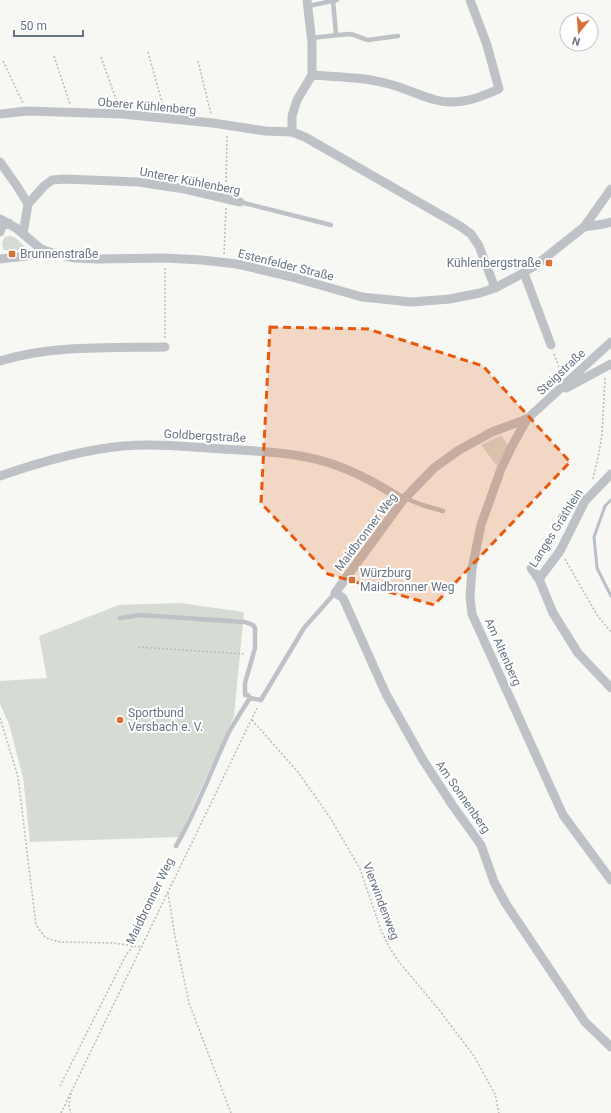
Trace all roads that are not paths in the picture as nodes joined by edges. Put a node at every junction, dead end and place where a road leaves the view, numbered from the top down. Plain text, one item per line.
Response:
1 (335, 0) edge
2 (470, 0) edge
3 (307, 3) edge
4 (336, 34) junction
5 (398, 36) dead end
6 (311, 38) junction
7 (312, 76) junction
8 (0, 114) edge
9 (292, 132) junction
10 (0, 162) edge
11 (611, 189) edge
12 (240, 202) joint
13 (28, 204) junction
14 (0, 219) edge
15 (611, 222) edge
16 (9, 223) junction
17 (331, 225) dead end
18 (584, 227) junction
19 (0, 232) edge
20 (23, 234) junction
21 (41, 249) junction
22 (0, 259) edge
23 (524, 273) junction
24 (495, 288) junction
25 (611, 342) edge
26 (551, 345) road end
27 (165, 347) road end
28 (0, 361) edge
29 (608, 366) edge
30 (555, 393) junction
31 (527, 419) junction
32 (611, 474) edge
33 (0, 476) edge
34 (404, 499) junction
35 (443, 511) dead end
36 (531, 568) dead end
37 (539, 579) junction
38 (335, 593) junction
39 (120, 618) dead end
40 (611, 688) edge
41 (250, 698) junction
42 (176, 846) dead end
43 (611, 880) edge
44 (611, 1047) edge

1 - 3 lane
1 - 4 lane
2 - 7 street
3 - 6 street
4 - 5 lane
4 - 6 lane
6 - 7 street
7 - 9 street
8 - 9 street, Oberer Kühlenberg
9 - 24 street
10 - 13 street
11 - 18 street
12 - 13 street, Unterer Kühlenberg
12 - 17 lane, Unterer Kühlenberg
13 - 20 street
14 - 16 street, Estenfelder Straße
15 - 18 street, Estenfelder Straße
16 - 19 street
16 - 20 street, Estenfelder Straße
18 - 23 street, Estenfelder Straße
20 - 21 street, Estenfelder Straße
21 - 22 street
21 - 24 street, Estenfelder Straße
23 - 24 street, Estenfelder Straße
23 - 26 street
25 - 30 street, Steigstraße
27 - 28 street
29 - 30 street
30 - 31 street, Steigstraße
31 - 34 street, Maidbronner Weg
31 - 43 street, Am Altenberg
32 - 37 street, Langes Gräthlein
33 - 34 street, Goldbergstraße
34 - 35 lane
34 - 38 street, Maidbronner Weg
36 - 37 street, Langes Gräthlein
37 - 40 street, Langes Gräthlein
38 - 41 lane, Maidbronner Weg
38 - 44 street, Am Sonnenberg
39 - 41 lane
41 - 42 lane, Maidbronner Weg

